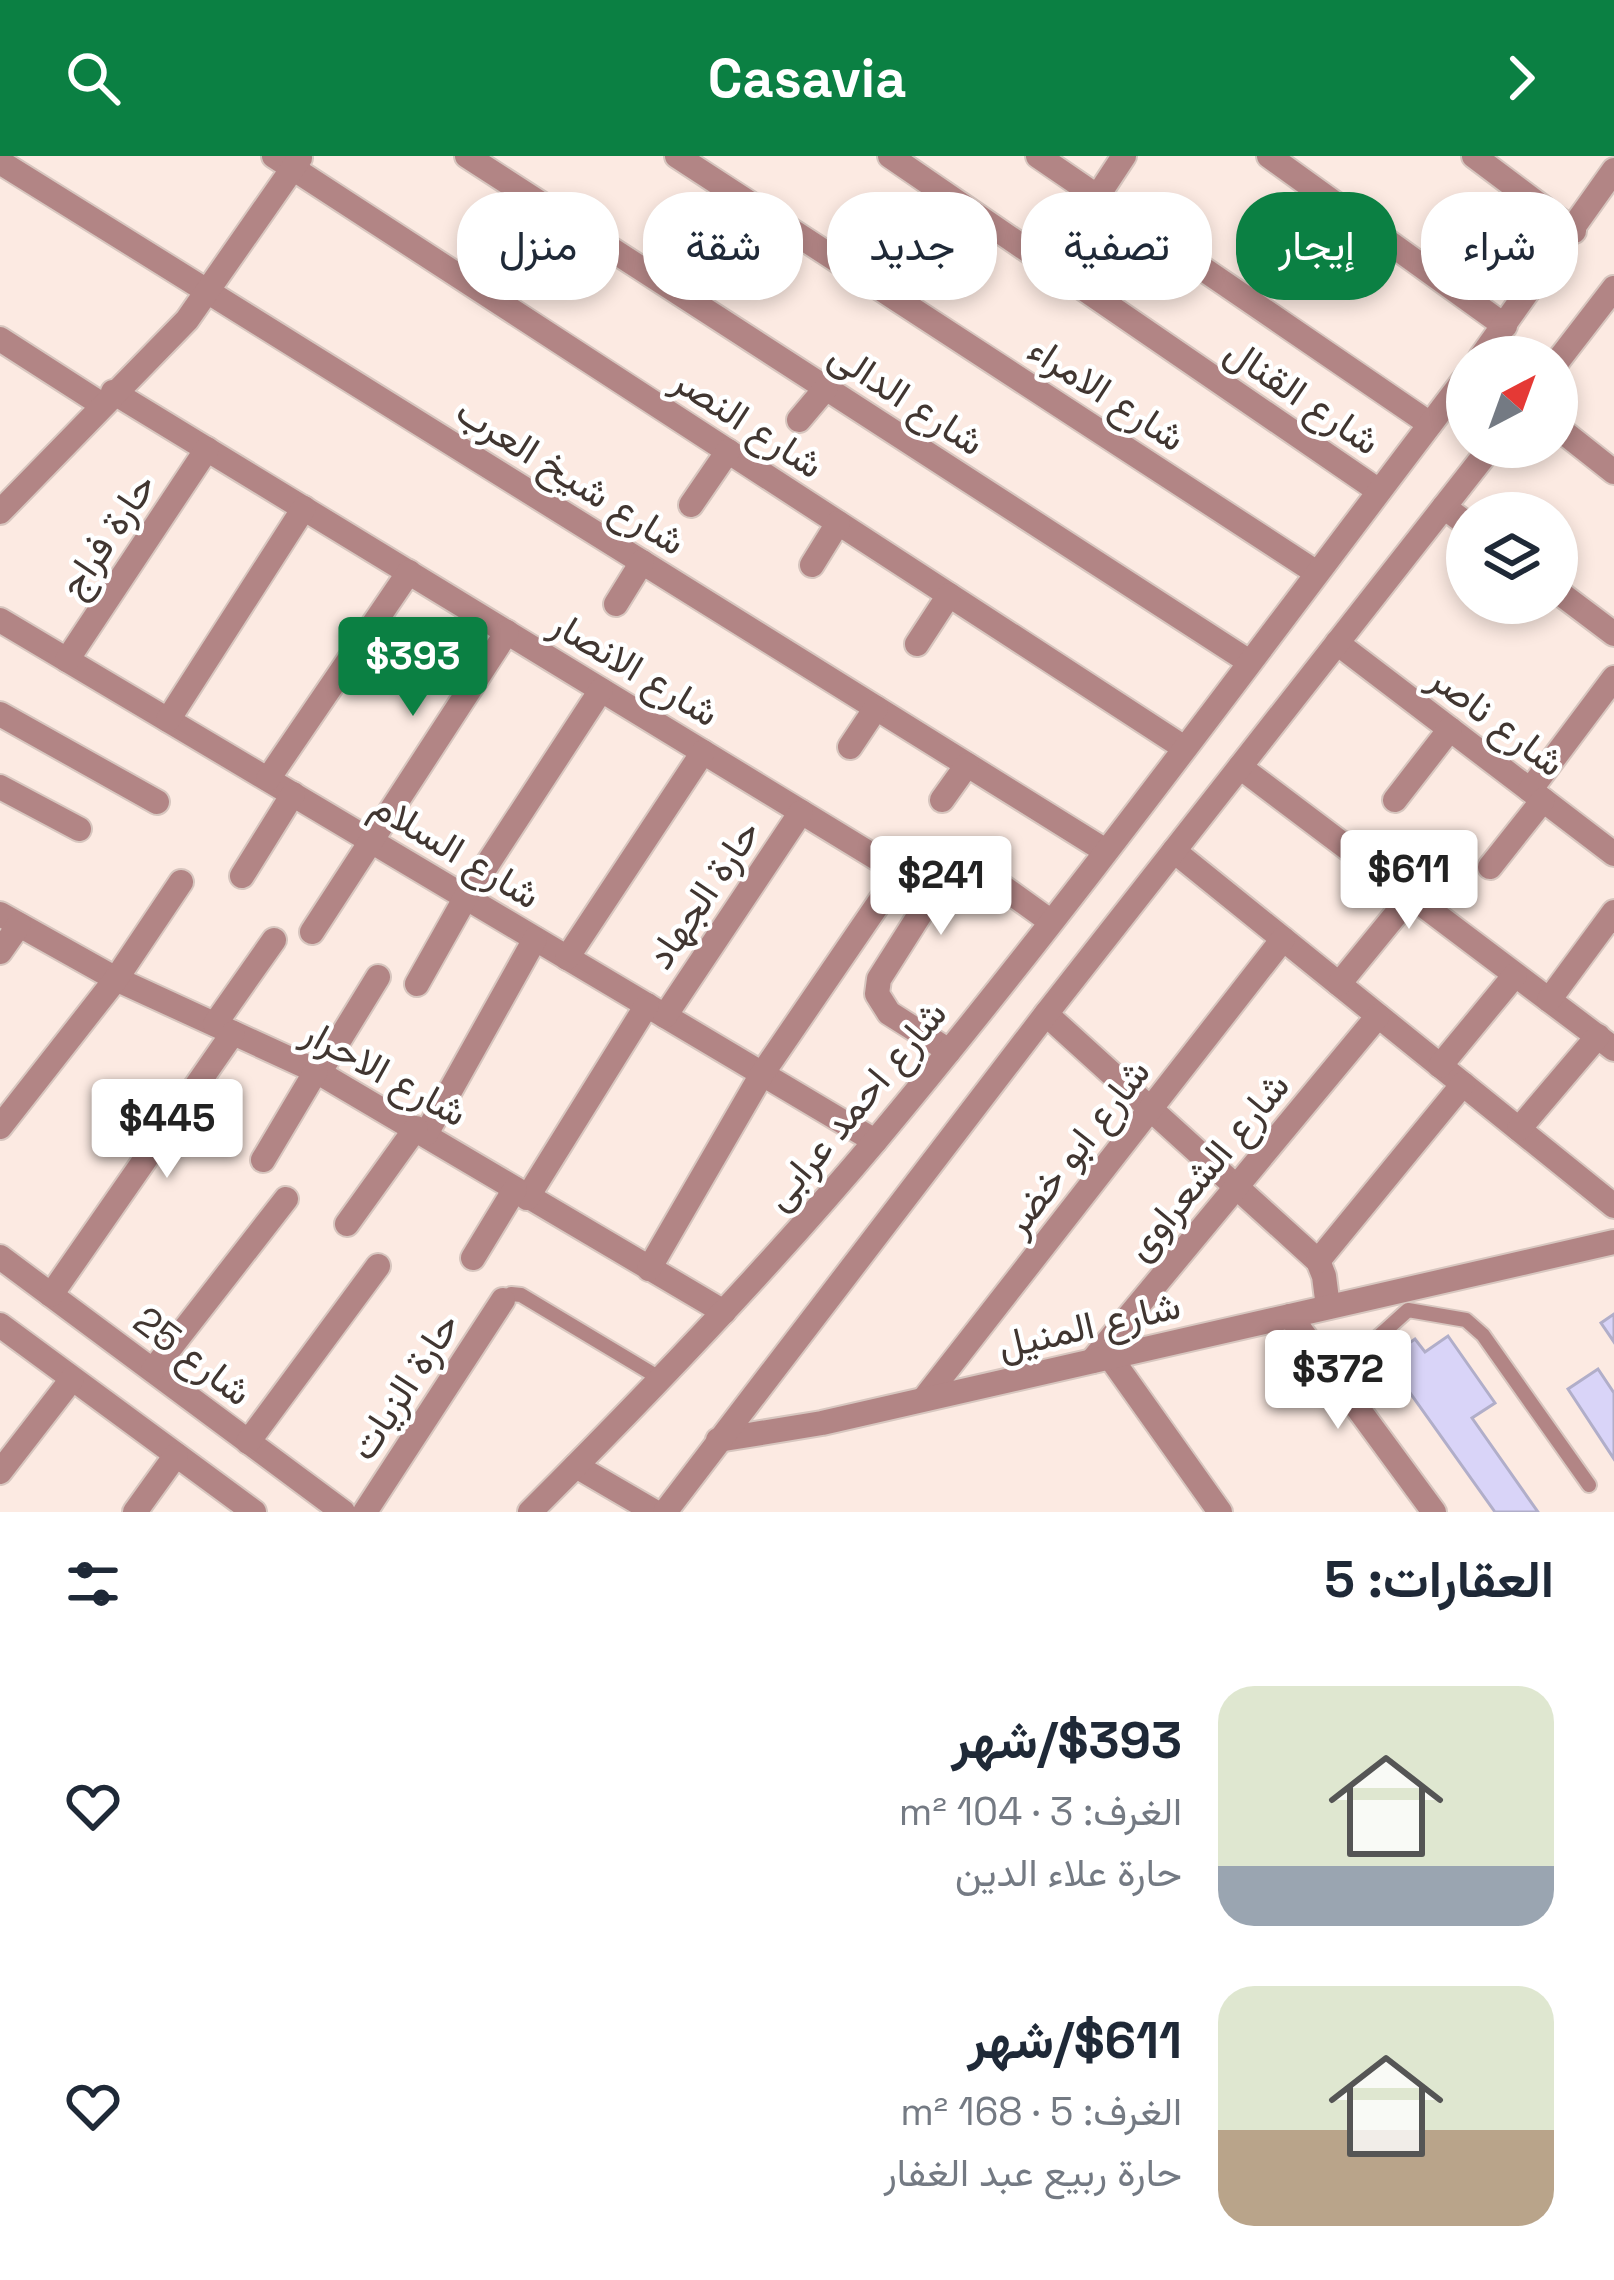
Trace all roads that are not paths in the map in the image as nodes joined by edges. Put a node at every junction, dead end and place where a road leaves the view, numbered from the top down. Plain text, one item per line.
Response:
1 (467, 156) edge
2 (677, 156) edge
3 (890, 156) edge
4 (1038, 156) edge
5 (1124, 156) edge
6 (1269, 156) edge
7 (1474, 156) edge
8 (289, 160) edge
9 (0, 162) edge
10 (1614, 170) edge
11 (1090, 192) edge
12 (1100, 192) edge
13 (1522, 192) edge
14 (1578, 225) edge
15 (1212, 275) edge
16 (1614, 288) edge
17 (207, 292) junction
18 (1524, 300) edge
19 (1505, 326) junction
20 (1497, 336) edge
21 (1577, 336) edge
22 (0, 338) edge
23 (826, 388) junction
24 (107, 398) junction
25 (1446, 403) edge
26 (799, 420) dead end
27 (1430, 424) junction
28 (1578, 444) edge
29 (207, 449) junction
30 (728, 451) junction
31 (1475, 468) edge
32 (1614, 472) edge
33 (1378, 491) junction
34 (2, 505) edge
35 (692, 505) dead end
36 (1444, 507) joint
37 (304, 508) junction
38 (838, 523) junction
39 (642, 562) junction
40 (812, 565) dead end
41 (409, 572) junction
42 (1317, 572) junction
43 (949, 595) junction
44 (616, 604) dead end
45 (1578, 607) edge
46 (0, 620) edge
47 (507, 632) junction
48 (1614, 634) edge
49 (1337, 643) junction
50 (917, 644) dead end
51 (67, 660) junction
52 (1248, 661) junction
53 (1614, 678) edge
54 (601, 690) junction
55 (876, 708) junction
56 (0, 714) edge
57 (168, 720) junction
58 (1450, 729) junction
59 (850, 747) dead end
60 (1183, 747) junction
61 (703, 752) junction
62 (967, 765) junction
63 (1240, 767) junction
64 (268, 779) junction
65 (0, 787) edge
66 (292, 794) junction
67 (1536, 795) junction
68 (942, 800) dead end
69 (1395, 800) dead end
70 (157, 802) dead end
71 (801, 812) junction
72 (79, 829) dead end
73 (369, 840) junction
74 (1104, 850) junction
75 (1174, 851) junction
76 (1614, 854) edge
77 (1490, 867) dead end
78 (900, 872) junction
79 (242, 876) dead end
80 (181, 882) dead end
81 (934, 893) junction
82 (1411, 896) junction
83 (466, 898) junction
84 (1614, 912) edge
85 (10, 920) edge
86 (1050, 921) junction
87 (312, 932) dead end
88 (535, 939) junction
89 (1283, 939) junction
90 (274, 940) dead end
91 (0, 952) edge
92 (567, 958) junction
93 (1515, 974) junction
94 (378, 977) dead end
95 (116, 980) junction
96 (417, 983) dead end
97 (1339, 984) junction
98 (1549, 1000) junction
99 (656, 1011) junction
100 (1046, 1014) junction
101 (1378, 1016) junction
102 (224, 1028) junction
103 (1606, 1043) edge
104 (949, 1051) junction
105 (1440, 1066) junction
106 (318, 1072) junction
107 (762, 1074) junction
108 (1463, 1084) junction
109 (1151, 1110) junction
110 (0, 1127) edge
111 (1519, 1130) junction
112 (421, 1131) junction
113 (875, 1141) junction
114 (263, 1160) dead end
115 (1236, 1187) junction
116 (521, 1194) junction
117 (286, 1199) dead end
118 (1614, 1206) edge
119 (347, 1224) dead end
120 (1614, 1241) edge
121 (0, 1257) edge
122 (473, 1258) dead end
123 (1318, 1262) junction
124 (378, 1266) dead end
125 (650, 1269) junction
126 (51, 1295) junction
127 (503, 1300) joint
128 (1328, 1307) junction
129 (724, 1312) junction
130 (1290, 1316) junction
131 (0, 1325) edge
132 (1101, 1359) junction
133 (1326, 1365) junction
134 (153, 1370) junction
135 (72, 1379) junction
136 (661, 1379) junction
137 (925, 1399) junction
138 (718, 1440) junction
139 (248, 1442) junction
140 (176, 1455) junction
141 (576, 1466) junction
142 (0, 1472) edge
143 (1589, 1485) dead end
144 (135, 1512) edge
145 (254, 1512) edge
146 (343, 1512) edge
147 (365, 1512) edge
148 (530, 1512) edge
149 (655, 1512) edge
150 (665, 1512) edge
151 (1220, 1512) edge
152 (1434, 1512) edge

1 - 23 street, شارع الدالى
2 - 42 street, شارع الامراء
3 - 33 street, شارع القنال
4 - 11 street
5 - 12 street
6 - 19 street
7 - 13 street
8 - 17 street
8 - 30 street, شارع النصر
9 - 17 street, شارع شيخ العرب
10 - 14 street
15 - 27 street
16 - 21 street
17 - 24 street
17 - 39 street, شارع شيخ العرب
18 - 19 street
19 - 20 street
22 - 24 street, شارع الانصار
23 - 26 street
23 - 52 street, شارع الدالى
24 - 29 street, شارع الانصار
24 - 34 street
25 - 27 street, شارع احمد عرابى
27 - 33 street, شارع احمد عرابى
28 - 32 street
29 - 37 street, شارع الانصار
29 - 51 street, حارة فراج
30 - 35 street
30 - 38 street, شارع النصر
31 - 36 street
33 - 42 street, شارع احمد عرابى
36 - 49 street
37 - 41 street, شارع الانصار
37 - 57 street
38 - 40 street
38 - 43 street, شارع النصر
39 - 44 street
39 - 55 street, شارع شيخ العرب
41 - 47 street, شارع الانصار
41 - 64 street
42 - 52 street, شارع احمد عرابى
43 - 50 street
43 - 60 street, شارع النصر
45 - 48 street
46 - 51 street, شارع السلام
47 - 54 street, شارع الانصار
47 - 73 street
49 - 58 street, شارع ناصر
49 - 63 street
51 - 57 street, شارع السلام
52 - 60 street, شارع احمد عرابى
53 - 67 street
54 - 61 street, شارع الانصار
54 - 83 street
55 - 59 street
55 - 62 street, شارع شيخ العرب
56 - 70 street
57 - 64 street, شارع السلام
58 - 67 street, شارع ناصر
58 - 69 street
60 - 74 street, شارع احمد عرابى
61 - 71 street, شارع الانصار
61 - 92 street
62 - 68 street
62 - 74 street, شارع شيخ العرب
63 - 75 street
63 - 82 street
64 - 66 street, شارع السلام
65 - 72 street
66 - 73 street, شارع السلام
66 - 79 street
67 - 76 street, شارع ناصر
67 - 77 street
71 - 78 street, شارع الانصار
71 - 99 street, حارة الجهاد
73 - 83 street, شارع السلام
73 - 87 street
74 - 86 street, شارع احمد عرابى
75 - 89 street
75 - 100 street
78 - 81 street, شارع الانصار
78 - 107 street
80 - 95 street
81 - 86 street
81 - 104 street
82 - 93 street
82 - 97 street
83 - 88 street, شارع السلام
83 - 96 street
84 - 98 street
85 - 91 street
85 - 95 street, شارع الاحرار
86 - 104 street, شارع احمد عرابى
88 - 92 street, شارع السلام
88 - 112 street
89 - 97 street
89 - 109 street, شارع ابو خضر
90 - 102 street
92 - 99 street, شارع السلام
93 - 98 street
93 - 105 street
94 - 106 street
95 - 102 street, شارع الاحرار
95 - 110 street
97 - 101 street
98 - 103 street
99 - 107 street, شارع السلام
99 - 116 street, حارة الجهاد
100 - 109 street
100 - 138 street
101 - 105 street
101 - 115 street, شارع الشعراوى
102 - 106 street, شارع الاحرار
102 - 126 street
103 - 111 street
104 - 113 street, شارع احمد عرابى
105 - 108 street
106 - 112 street, شارع الاحرار
106 - 114 street
107 - 113 street, شارع السلام
107 - 125 street
108 - 111 street
108 - 123 street
109 - 115 street
109 - 137 street, شارع ابو خضر
111 - 118 street
112 - 116 street, شارع الاحرار
112 - 119 street
113 - 129 street, شارع احمد عرابى
115 - 123 street
115 - 132 street, شارع الشعراوى
116 - 122 street, حارة الجهاد
116 - 125 street, شارع الاحرار
117 - 134 street
120 - 128 street, شارع المنيل
121 - 126 street, شارع 25
123 - 128 street
124 - 139 street
125 - 129 street, شارع الاحرار
126 - 134 street, شارع 25
127 - 136 lane
127 - 147 street, حارة الزيات
128 - 130 street, شارع المنيل
129 - 136 street, شارع احمد عرابى
130 - 132 street, شارع المنيل
130 - 133 street
131 - 135 street
132 - 137 street, شارع المنيل
132 - 151 street
133 - 143 lane
133 - 152 street
134 - 139 street, شارع 25
135 - 140 street
135 - 142 street
136 - 141 street, شارع احمد عرابى
137 - 138 street, شارع المنيل
138 - 150 street
139 - 146 street, شارع 25
140 - 144 street
140 - 145 street
141 - 148 street, شارع احمد عرابى
141 - 149 street

